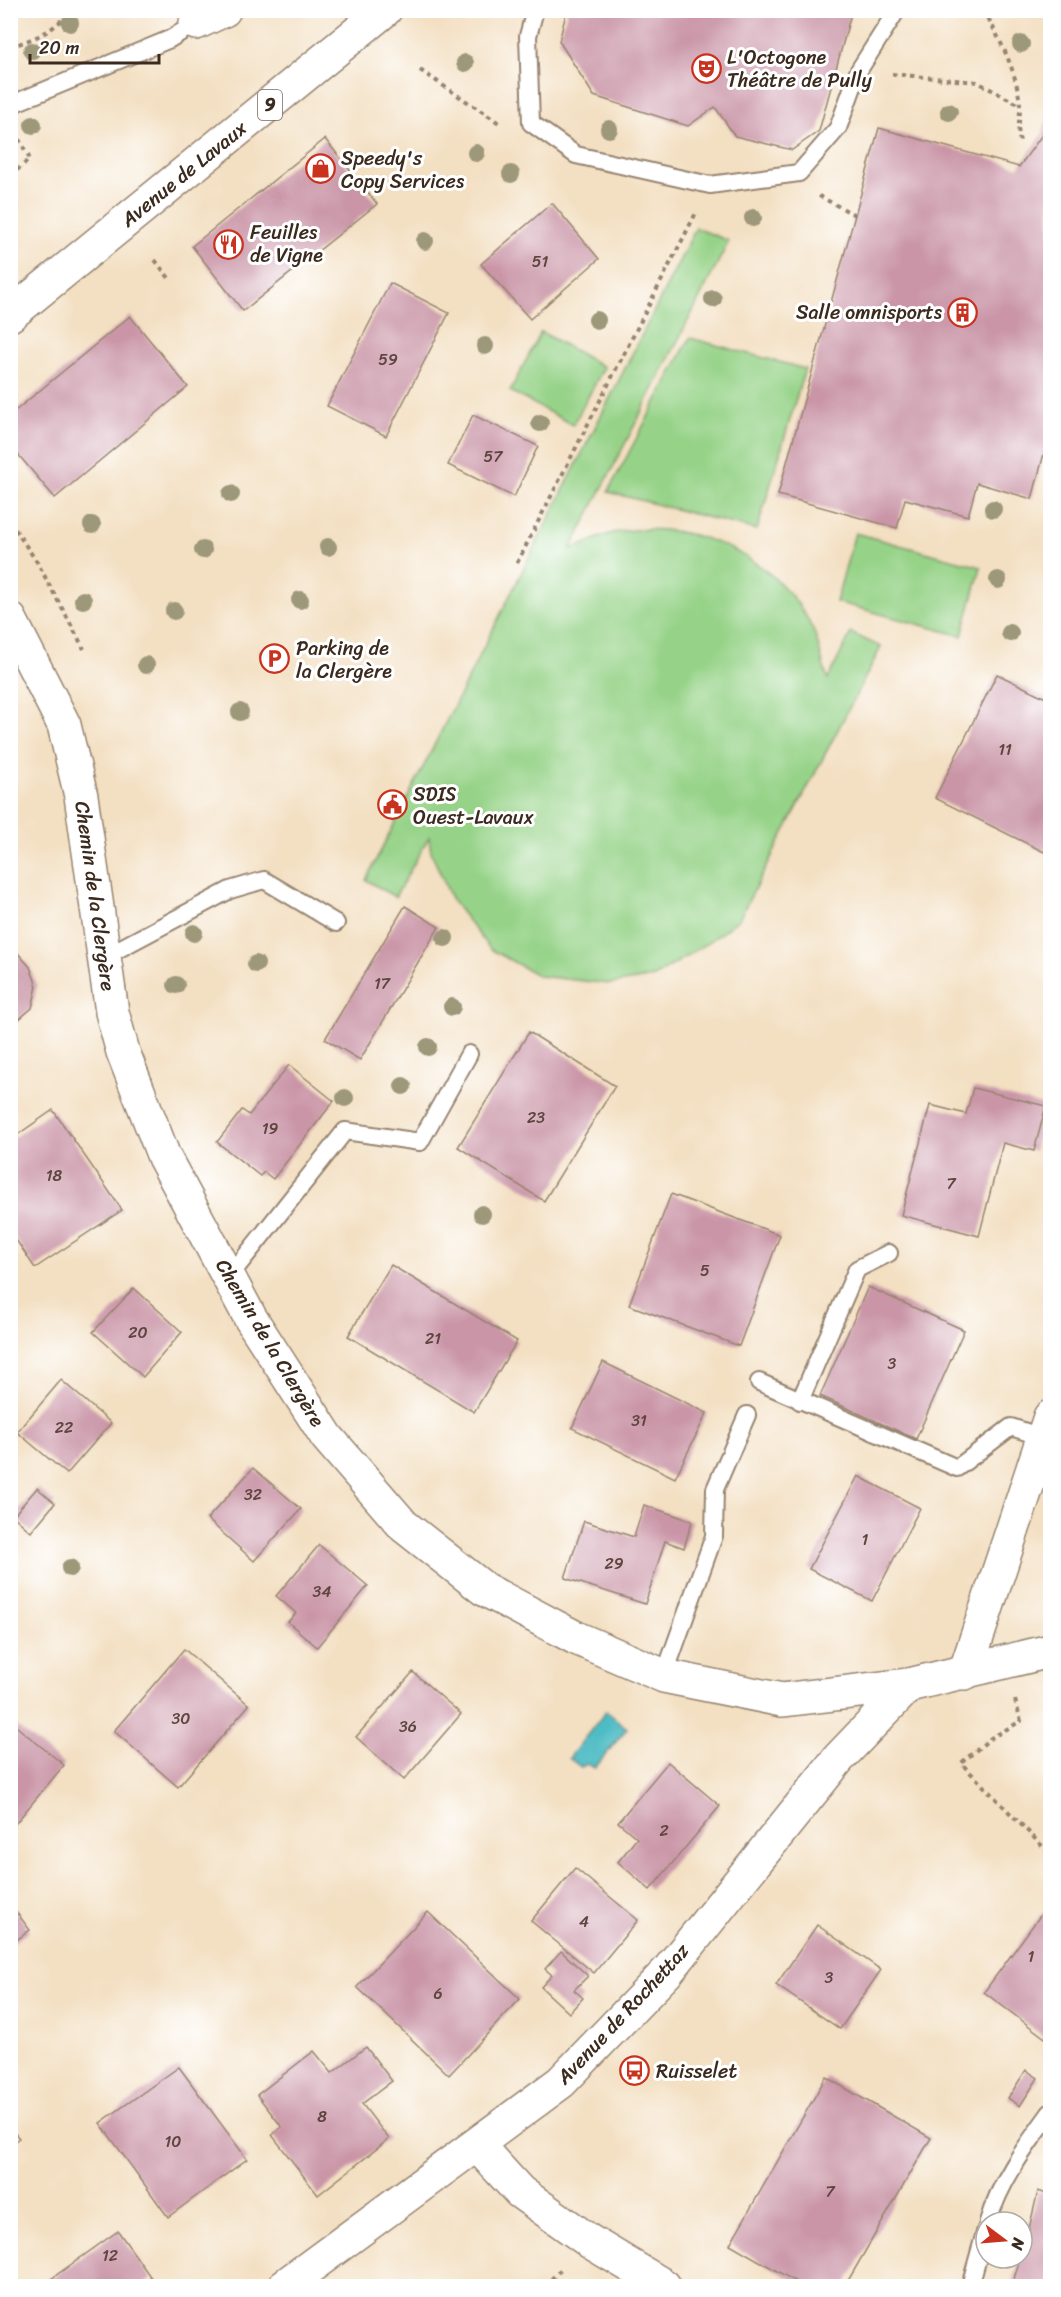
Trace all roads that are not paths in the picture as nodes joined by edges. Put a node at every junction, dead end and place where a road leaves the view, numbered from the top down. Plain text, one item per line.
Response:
1 (385, 10) edge
2 (535, 10) edge
3 (897, 10) edge
4 (210, 17) edge
5 (10, 105) edge
6 (10, 315) edge
7 (10, 619) edge
8 (336, 923) dead end
9 (102, 958) junction
10 (469, 1054) dead end
11 (889, 1254) dead end
12 (229, 1277) junction
13 (759, 1382) dead end
14 (800, 1401) junction
15 (747, 1415) dead end
16 (1048, 1427) edge
17 (1050, 1651) edge
18 (965, 1673) junction
19 (664, 1676) junction
20 (909, 1686) junction
21 (1050, 2113) edge
22 (478, 2146) junction
23 (991, 2210) edge
24 (974, 2269) edge
25 (284, 2286) edge
26 (664, 2286) edge
27 (969, 2286) edge

1 - 6 street, Avenue de Lavaux / 9
2 - 3 lane
4 - 5 lane
7 - 9 street, Chemin de la Clergère
8 - 9 lane
9 - 12 street, Chemin de la Clergère
10 - 12 lane
11 - 14 lane
12 - 19 street, Chemin de la Clergère
13 - 14 lane
14 - 16 lane
15 - 19 lane
16 - 18 street
17 - 18 street, Chemin de la Clergère
18 - 20 street, Chemin de la Clergère
19 - 20 street, Chemin de la Clergère
20 - 22 street, Avenue de Rochettaz
21 - 23 lane
22 - 25 street, Avenue de Rochettaz
22 - 26 street
24 - 27 lane

